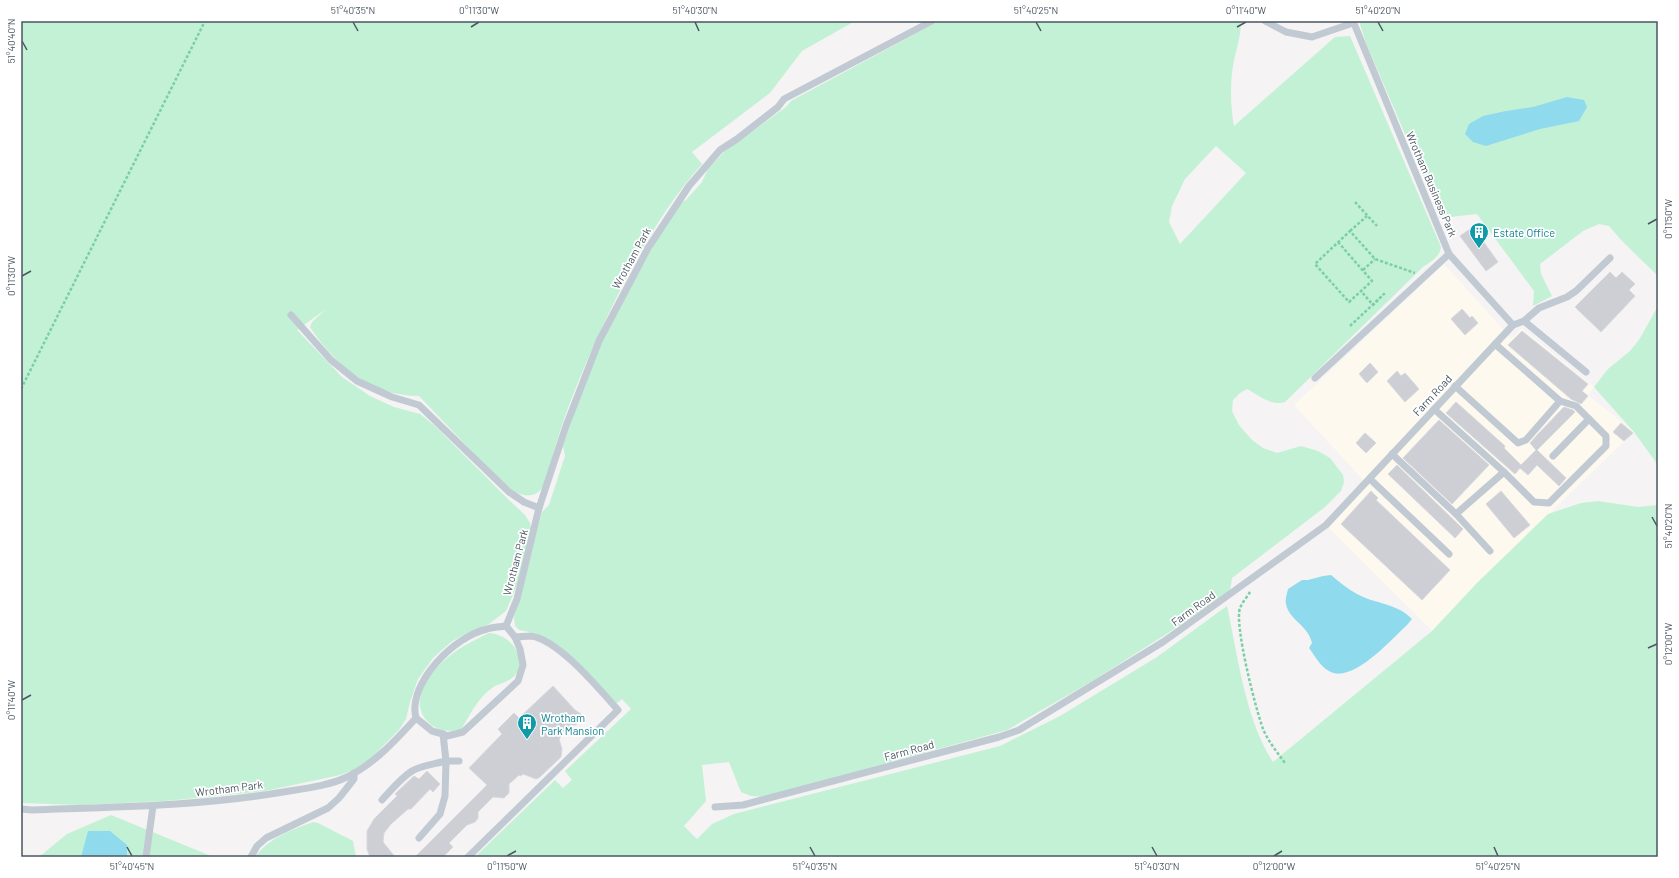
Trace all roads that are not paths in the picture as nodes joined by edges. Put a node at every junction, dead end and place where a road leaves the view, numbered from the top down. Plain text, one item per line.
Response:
1 (932, 21) edge
2 (1265, 21) edge
3 (1353, 22) edge
4 (1449, 254) junction
5 (1610, 258) dead end
6 (291, 315) dead end
7 (1524, 321) junction
8 (1513, 325) junction
9 (1495, 344) junction
10 (1586, 372) dead end
11 (1315, 378) dead end
12 (1455, 386) junction
13 (1560, 401) junction
14 (1434, 409) junction
15 (1589, 419) junction
16 (1392, 454) junction
17 (1553, 456) dead end
18 (1504, 472) junction
19 (1370, 479) junction
20 (539, 508) junction
21 (1456, 514) junction
22 (1490, 551) dead end
23 (1449, 554) dead end
24 (506, 626) junction
25 (516, 637) junction
26 (416, 718) junction
27 (443, 734) junction
28 (446, 761) junction
29 (459, 761) dead end
30 (354, 773) junction
31 (382, 800) dead end
32 (153, 806) junction
33 (715, 807) dead end
34 (21, 809) edge
35 (419, 838) dead end
36 (146, 857) edge
37 (251, 857) edge
38 (468, 857) edge

1 - 20 lane, Wrotham Park
2 - 3 lane
3 - 4 lane, Wrotham Business Park
4 - 8 lane
4 - 11 lane, Wrotham Business Park
5 - 7 lane
6 - 20 lane
7 - 8 lane
7 - 10 lane
8 - 9 lane, Farm Road
9 - 12 lane, Farm Road
9 - 13 lane
12 - 13 lane
12 - 14 lane, Farm Road
13 - 15 lane
14 - 16 lane, Farm Road
14 - 18 lane
15 - 17 lane
15 - 18 lane
16 - 19 lane, Farm Road
16 - 21 lane
18 - 21 lane
19 - 23 lane
19 - 33 lane, Farm Road
20 - 24 lane, Wrotham Park
21 - 22 lane
24 - 25 lane
24 - 26 lane
25 - 27 lane
25 - 38 lane
26 - 27 lane
26 - 30 lane, Wrotham Park
27 - 28 lane
28 - 29 lane
28 - 31 lane
28 - 35 lane
30 - 32 lane, Wrotham Park
30 - 37 lane
32 - 34 lane, Wrotham Park
32 - 36 lane

